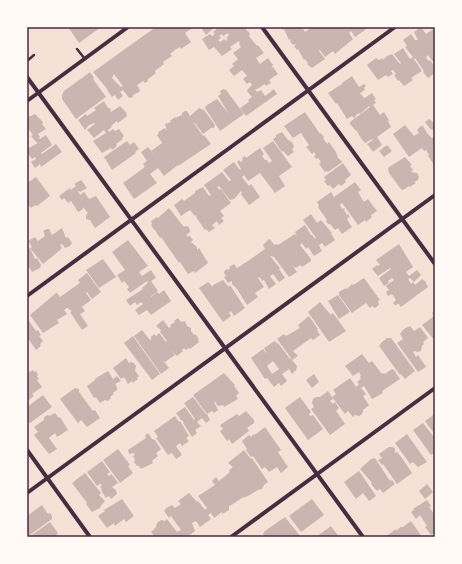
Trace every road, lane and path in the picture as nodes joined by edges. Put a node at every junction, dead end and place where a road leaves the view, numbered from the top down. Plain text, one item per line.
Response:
1 (128, 27) edge
2 (262, 27) edge
3 (395, 27) edge
4 (77, 49) dead end
5 (34, 55) dead end
6 (85, 59) junction
7 (27, 61) edge
8 (27, 77) edge
9 (308, 90) junction
10 (38, 93) junction
11 (27, 101) edge
12 (435, 195) edge
13 (402, 219) junction
14 (131, 220) junction
15 (435, 264) edge
16 (27, 296) edge
17 (225, 348) junction
18 (435, 388) edge
19 (27, 450) edge
20 (317, 474) junction
21 (47, 478) junction
22 (27, 493) edge
23 (90, 537) edge
24 (231, 537) edge
25 (363, 537) edge

1 - 6 street
2 - 9 street
3 - 9 street
4 - 6 lane
5 - 7 lane
6 - 10 street
8 - 10 street
9 - 13 street
9 - 14 street
10 - 11 street
10 - 14 street
12 - 13 street
13 - 15 street
13 - 17 street
14 - 16 street
14 - 17 street
17 - 20 street
17 - 21 street
18 - 20 street
19 - 21 street
20 - 24 street
20 - 25 street
21 - 22 street
21 - 23 street

